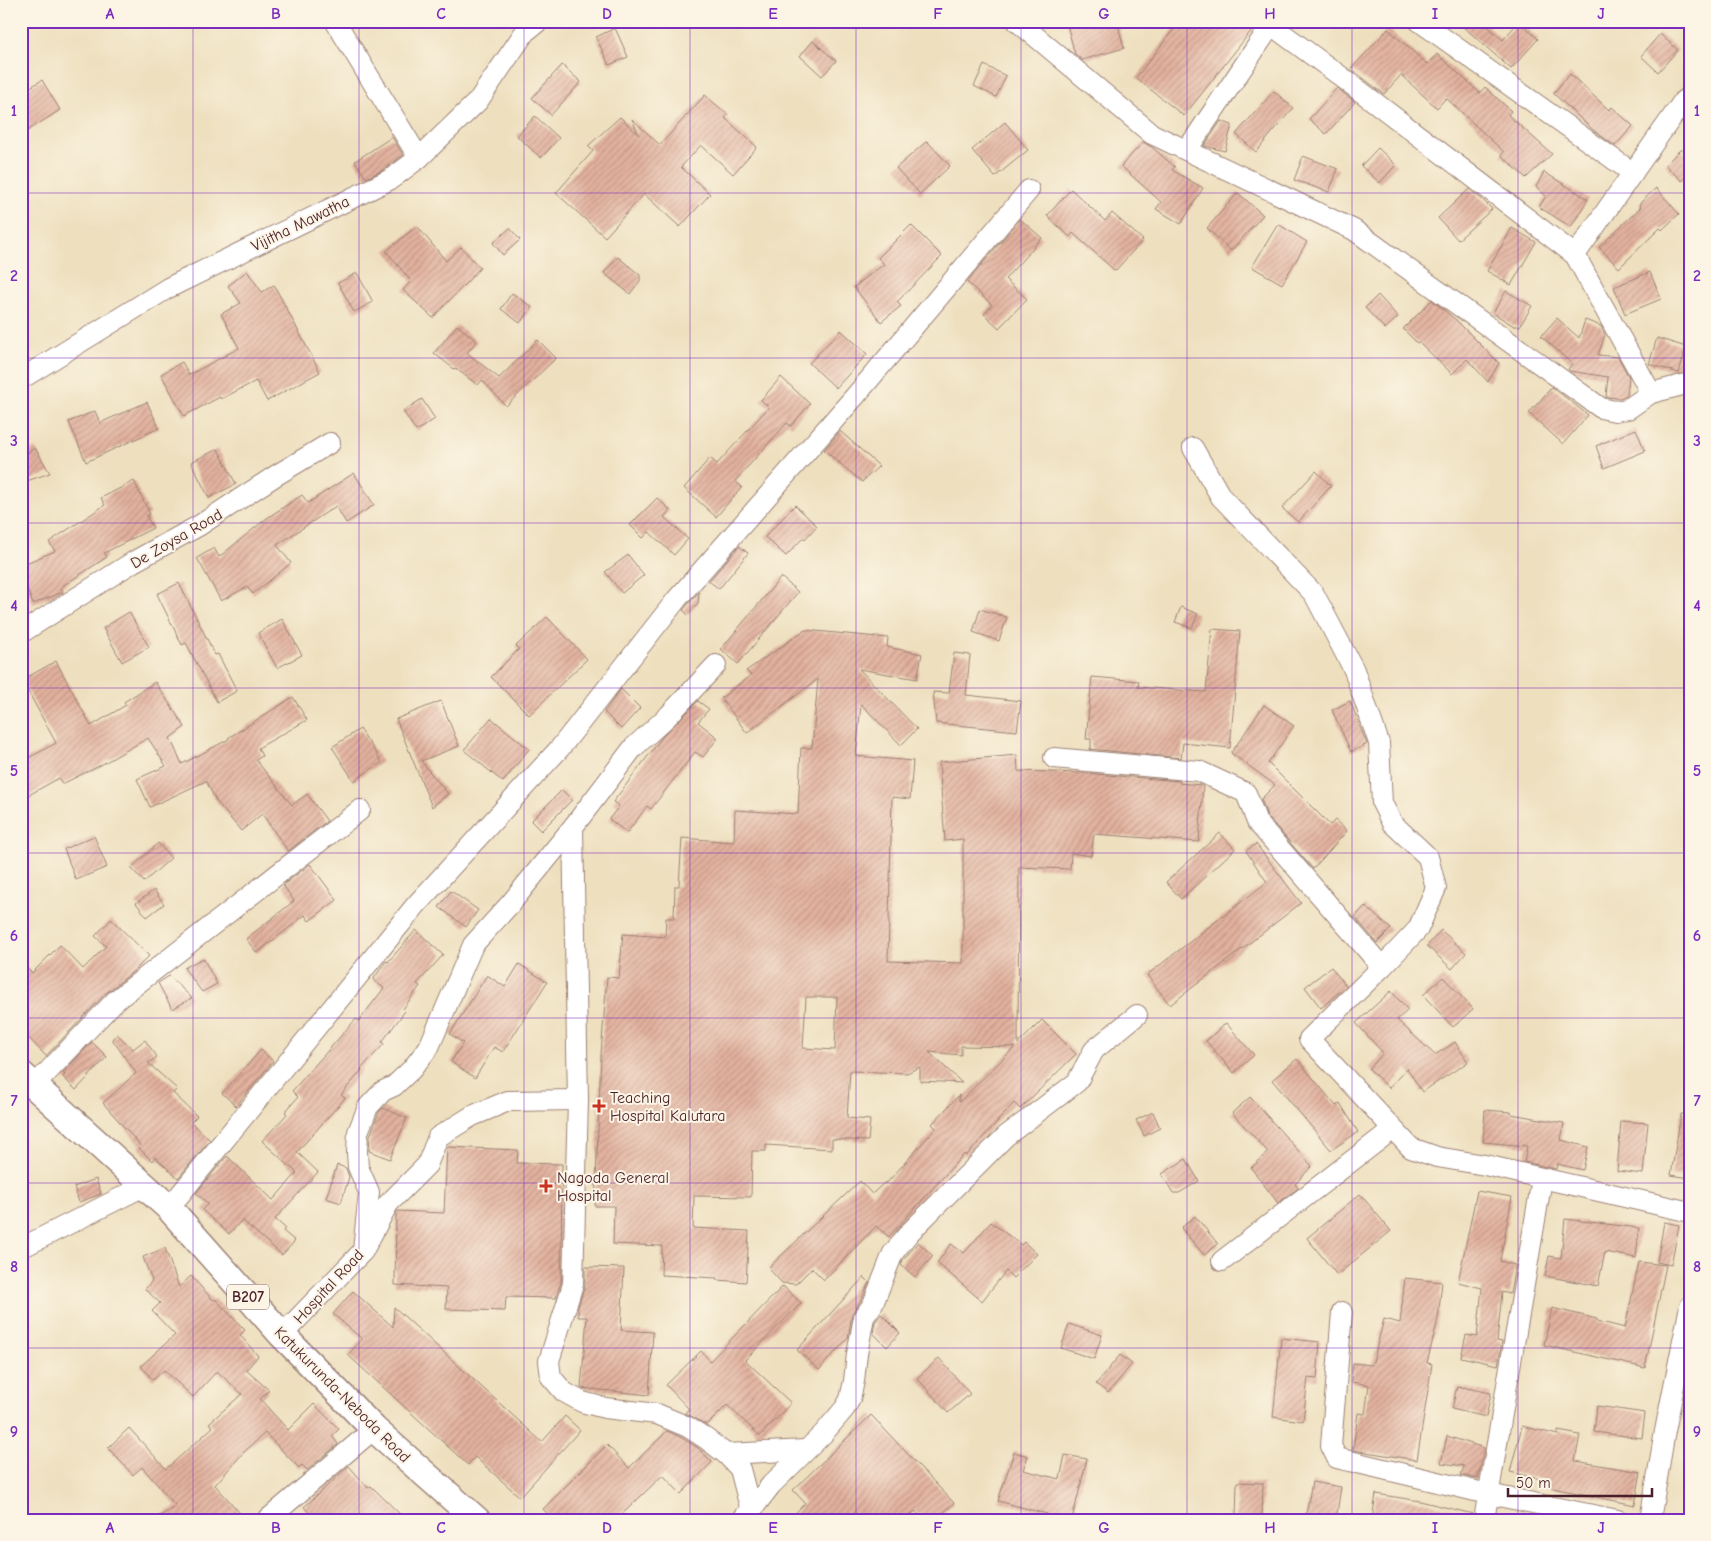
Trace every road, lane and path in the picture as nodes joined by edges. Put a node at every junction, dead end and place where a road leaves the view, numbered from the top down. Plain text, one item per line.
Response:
1 (336, 21) edge
2 (539, 21) edge
3 (1018, 21) edge
4 (1272, 23) edge
5 (1424, 23) edge
6 (1684, 100) dead end
7 (1187, 150) junction
8 (419, 158) junction
9 (1634, 172) junction
10 (1029, 190) dead end
11 (1575, 255) junction
12 (21, 379) edge
13 (1690, 383) edge
14 (1651, 393) junction
15 (330, 443) dead end
16 (1193, 448) dead end
17 (21, 633) edge
18 (716, 665) dead end
19 (1054, 758) dead end
20 (360, 810) dead end
21 (573, 827) junction
22 (1382, 968) junction
23 (1137, 1015) dead end
24 (28, 1080) edge
25 (578, 1100) junction
26 (1393, 1129) junction
27 (1542, 1179) junction
28 (144, 1186) junction
29 (169, 1208) junction
30 (1690, 1212) edge
31 (21, 1248) edge
32 (363, 1250) junction
33 (1222, 1262) dead end
34 (1690, 1306) edge
35 (1342, 1312) dead end
36 (282, 1335) junction
37 (1684, 1369) edge
38 (374, 1429) junction
39 (805, 1450) junction
40 (726, 1454) junction
41 (1488, 1494) junction
42 (746, 1515) edge
43 (267, 1520) edge
44 (476, 1520) edge
45 (1484, 1520) edge
46 (1618, 1520) edge
47 (1650, 1520) edge

1 - 8 street
2 - 8 street, Vijitha Mawatha
3 - 7 street
4 - 7 street
4 - 11 street
5 - 9 street
6 - 9 street
7 - 14 street
8 - 12 street, Vijitha Mawatha
9 - 11 street
10 - 29 street
11 - 14 street
13 - 14 street
15 - 17 street, De Zoysa Road
16 - 22 street
18 - 21 street
19 - 22 street
20 - 24 street
21 - 25 street
21 - 32 street
22 - 26 street
23 - 39 street
24 - 28 main road, Katukurunda-Neboda Road / B207
25 - 32 street, Hospital Road
25 - 40 street
26 - 27 street
26 - 33 street
27 - 30 street
27 - 41 street
28 - 29 main road, Katukurunda-Neboda Road / B207
28 - 31 street
29 - 36 main road, Katukurunda-Neboda Road / B207
32 - 36 street, Hospital Road
34 - 37 street
35 - 41 street
36 - 38 main road, Katukurunda-Neboda Road / B207
37 - 47 street
38 - 43 street
38 - 44 main road, Katukurunda-Neboda Road / B207
39 - 40 street
39 - 42 street
40 - 42 street
41 - 45 street
41 - 46 street

